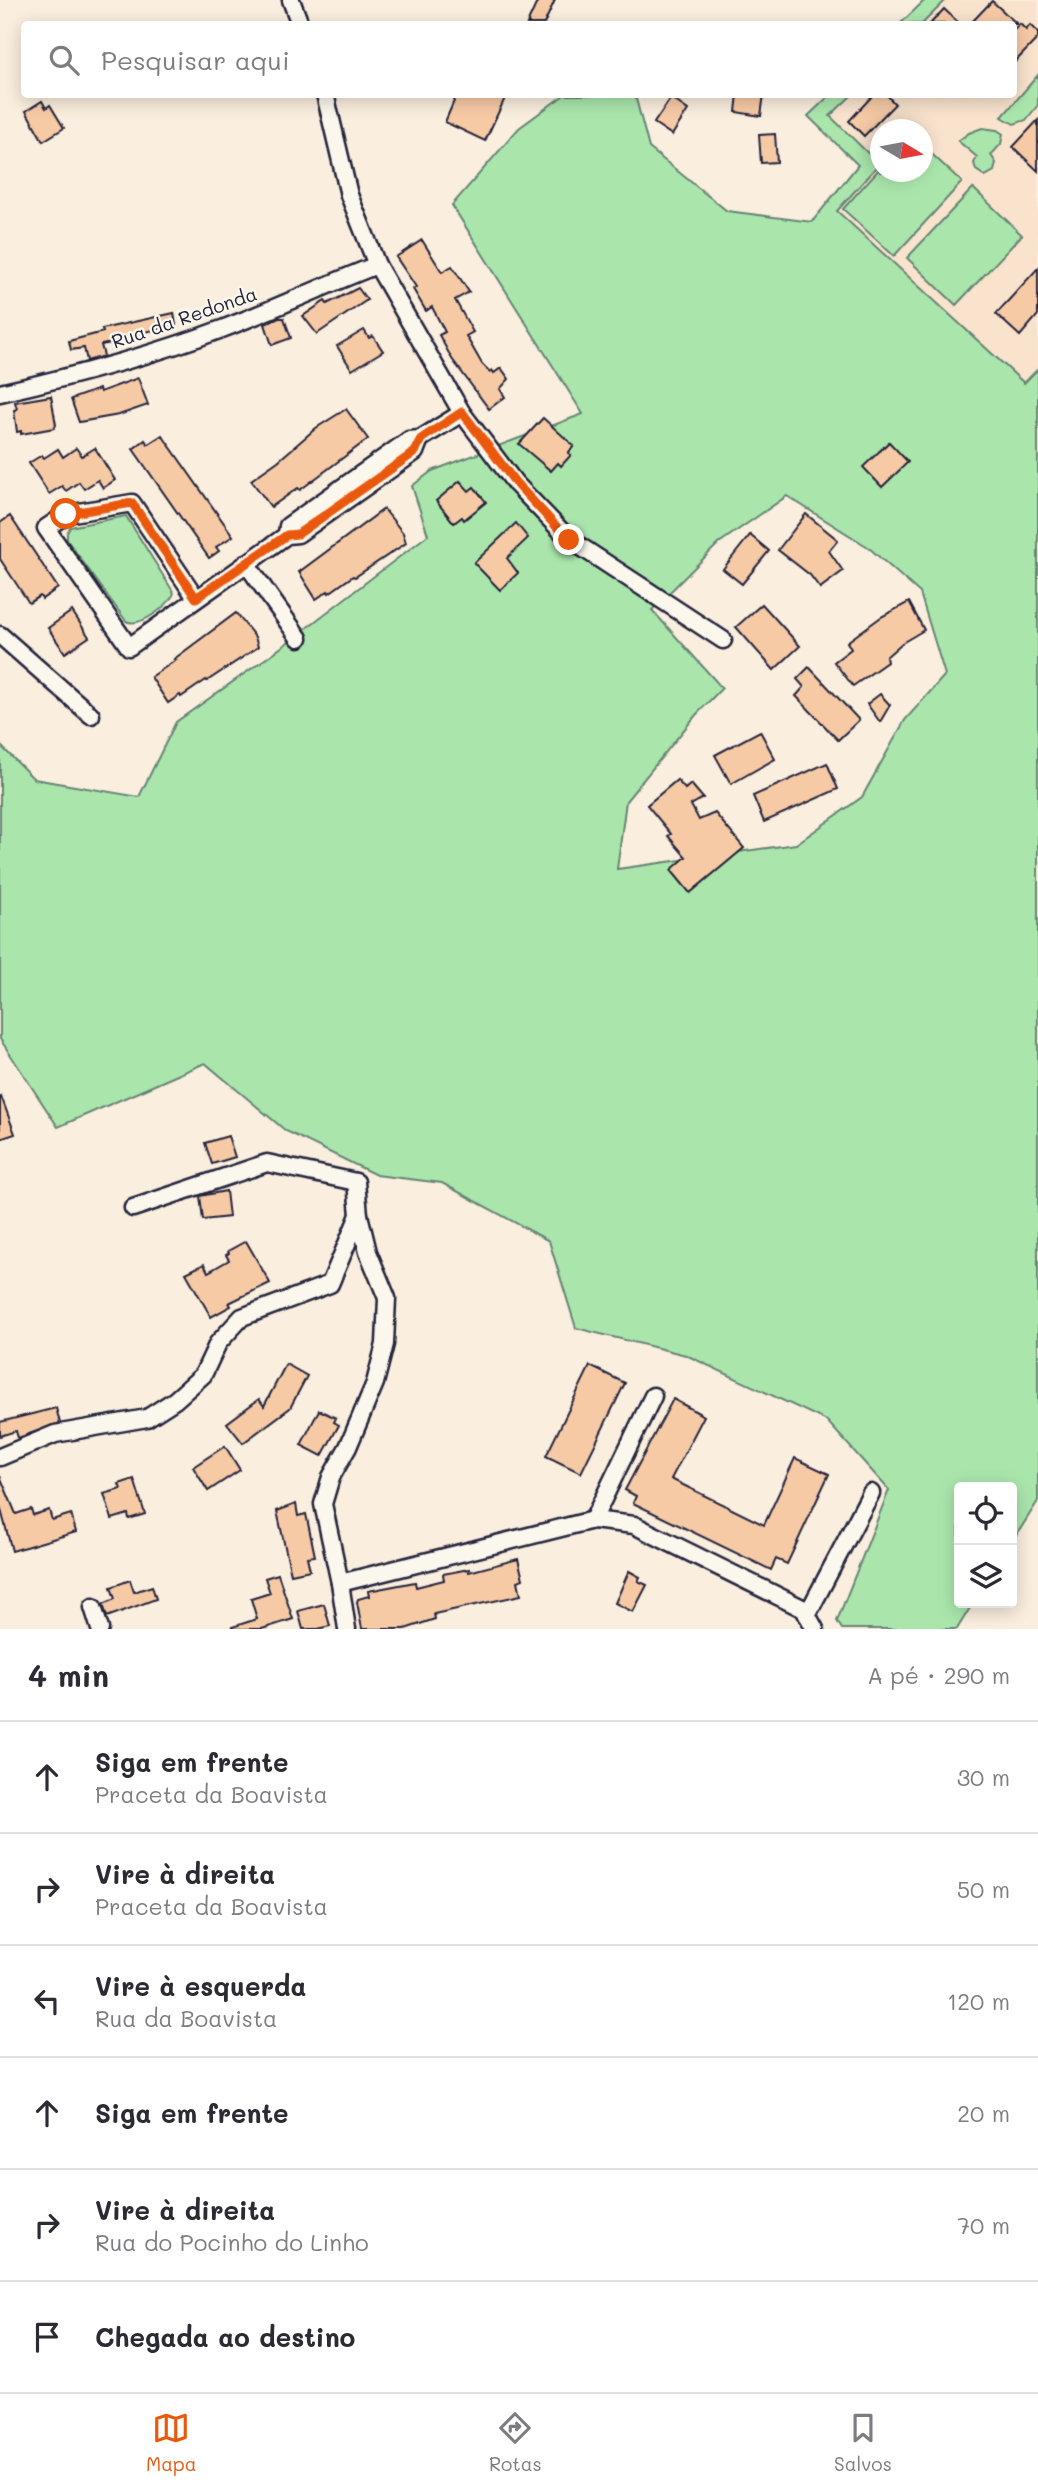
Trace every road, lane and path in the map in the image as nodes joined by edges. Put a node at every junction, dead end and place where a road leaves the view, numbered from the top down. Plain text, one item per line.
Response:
1 (291, 0) edge
2 (299, 21) edge
3 (327, 98) edge
4 (377, 265) junction
5 (0, 393) edge
6 (462, 412) junction
7 (246, 563) junction
8 (196, 598) junction
9 (0, 635) edge
10 (299, 638) dead end
11 (723, 640) dead end
12 (91, 715) dead end
13 (133, 1208) dead end
14 (359, 1215) junction
15 (653, 1396) dead end
16 (0, 1458) edge
17 (871, 1493) dead end
18 (593, 1520) junction
19 (341, 1583) junction
20 (93, 1606) dead end
21 (811, 1622) edge
22 (100, 1629) edge
23 (347, 1629) edge

1 - 2 street
3 - 4 street
4 - 5 street, Rua da Redonda
4 - 6 street
6 - 7 street
6 - 11 street
7 - 8 street
7 - 10 street
8 - 8 street
9 - 12 street
13 - 14 street
14 - 16 street
14 - 19 street
15 - 18 street
17 - 21 street
18 - 19 street
18 - 21 street
19 - 23 street
20 - 22 street

